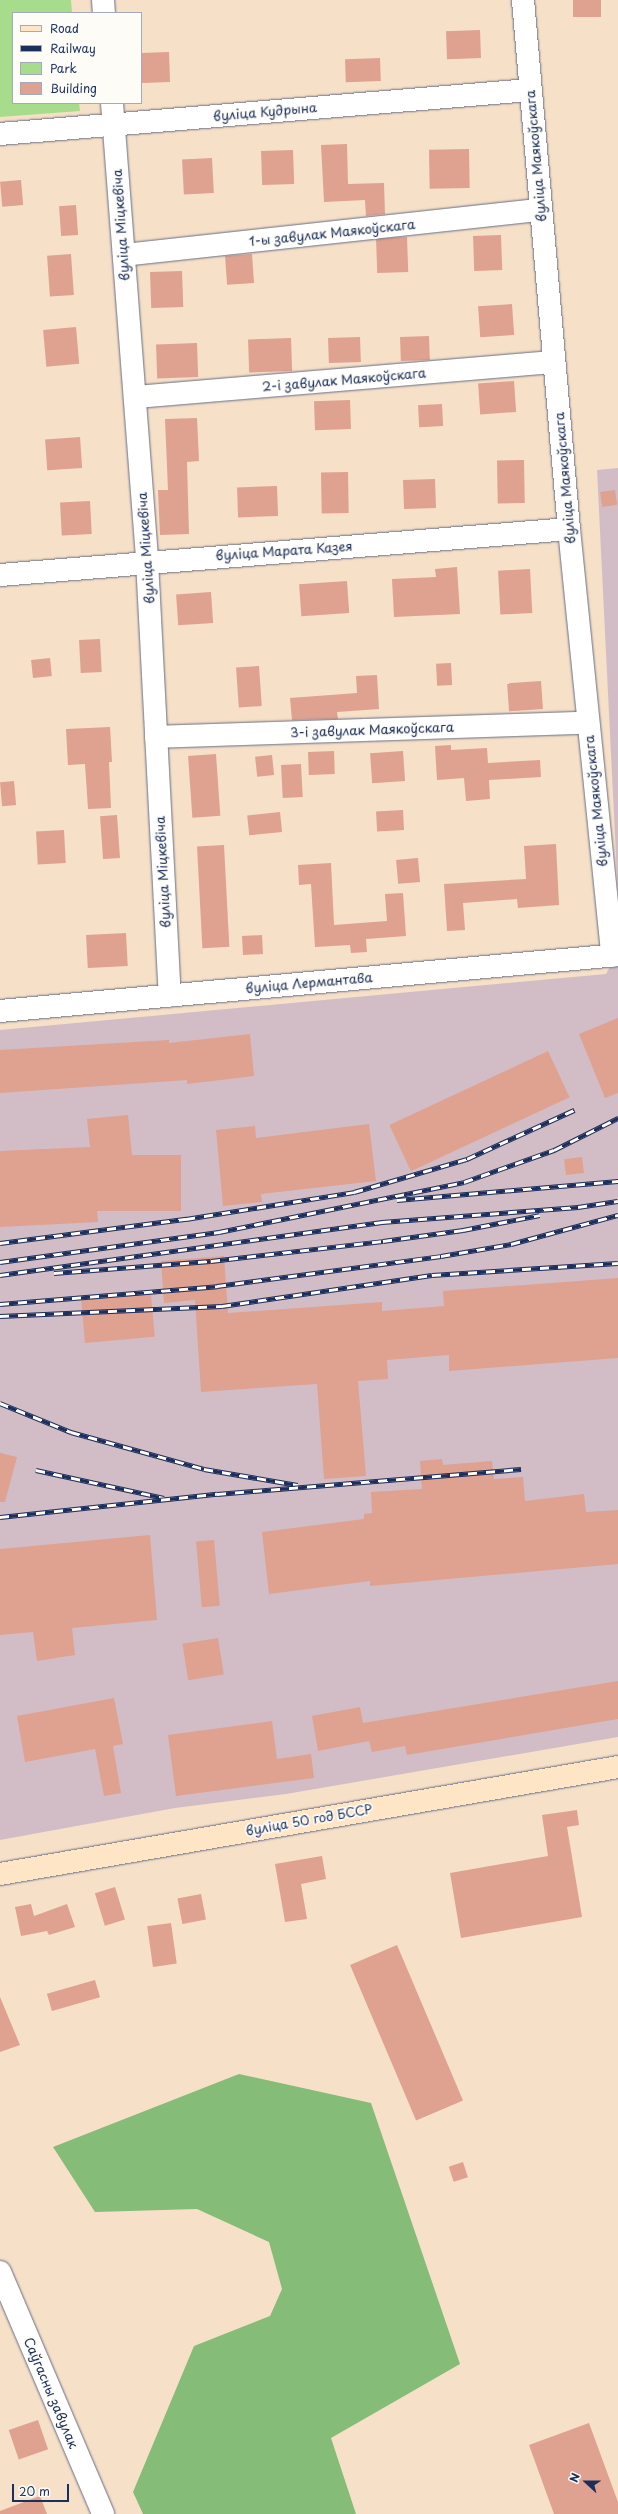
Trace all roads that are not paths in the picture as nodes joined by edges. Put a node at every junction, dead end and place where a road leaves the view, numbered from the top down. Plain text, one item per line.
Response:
1 (103, 0) edge
2 (523, 0) edge
3 (104, 12) edge
4 (530, 90) junction
5 (112, 114) edge
6 (0, 134) edge
7 (541, 210) junction
8 (124, 255) junction
9 (554, 362) junction
10 (135, 397) junction
11 (569, 529) junction
12 (148, 561) junction
13 (0, 574) edge
14 (588, 723) junction
15 (156, 737) junction
16 (615, 956) edge
17 (170, 995) junction
18 (0, 1011) edge
19 (618, 1767) edge
20 (0, 1874) edge
21 (0, 2272) edge
22 (103, 2514) edge

1 - 3 street
2 - 4 street, вуліца Маякоўскага
4 - 5 street, вуліца Кудрына
4 - 7 street, вуліца Маякоўскага
5 - 6 street, вуліца Кудрына
5 - 8 street, вуліца Міцкевіча
7 - 8 street, 1-ы завулак Маякоўскага
7 - 9 street, вуліца Маякоўскага
8 - 10 street, вуліца Міцкевіча
9 - 10 street, 2-і завулак Маякоўскага
9 - 11 street, вуліца Маякоўскага
10 - 12 street, вуліца Міцкевіча
11 - 12 street, вуліца Марата Казея
11 - 14 street, вуліца Маякоўскага
12 - 13 street, вуліца Марата Казея
12 - 15 street, вуліца Міцкевіча
14 - 15 street, 3-і завулак Маякоўскага
14 - 16 street, вуліца Маякоўскага
15 - 17 street, вуліца Міцкевіча
16 - 17 street, вуліца Лермантава
17 - 18 street, вуліца Лермантава
19 - 20 main road, вуліца 50 год БССР
21 - 22 street, Саўгасны завулак

